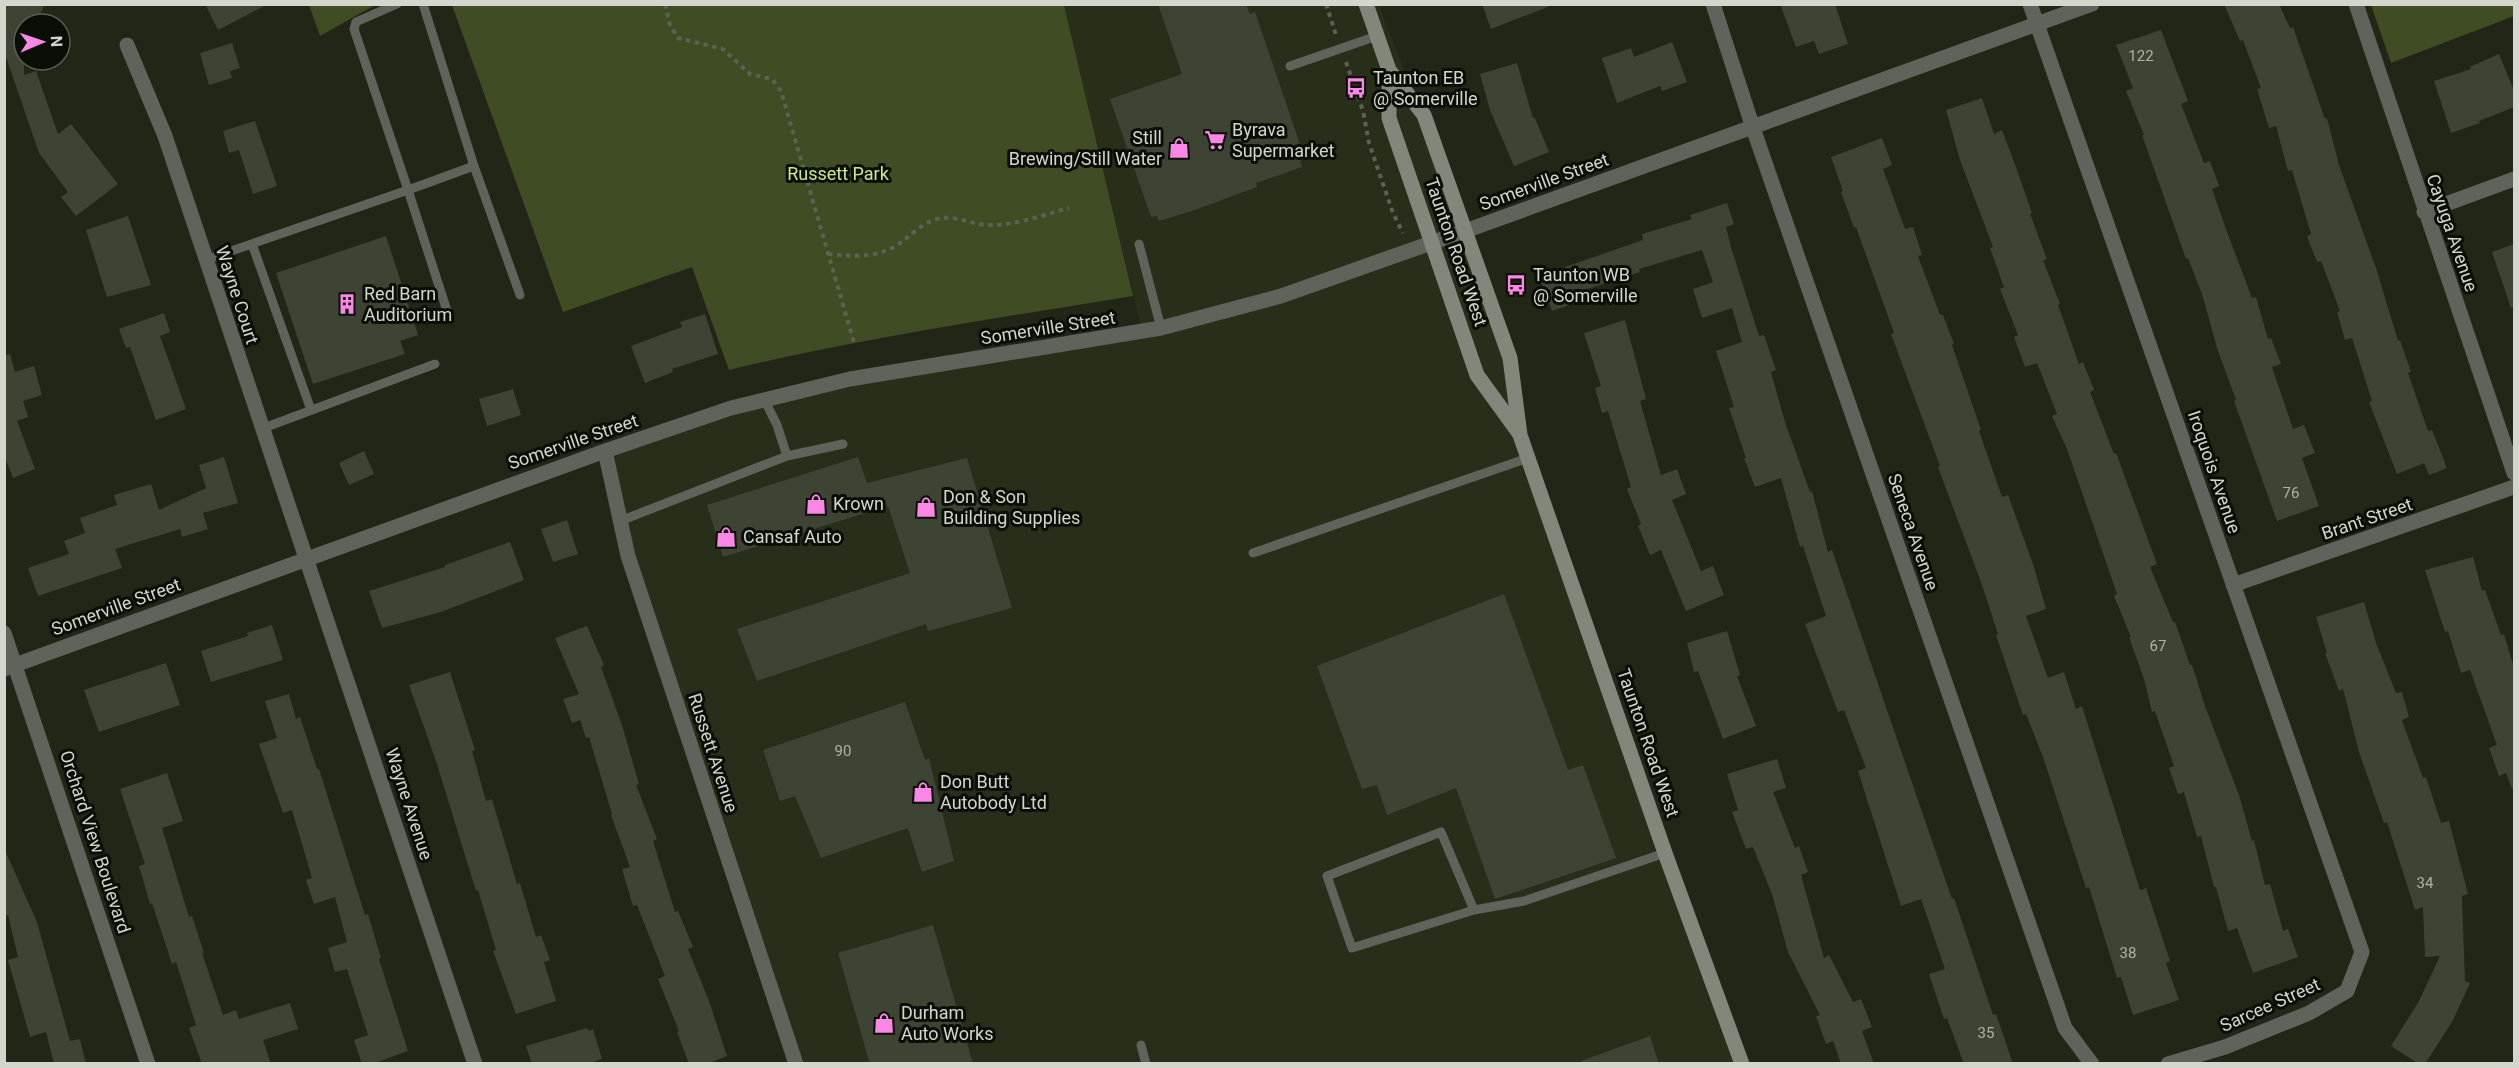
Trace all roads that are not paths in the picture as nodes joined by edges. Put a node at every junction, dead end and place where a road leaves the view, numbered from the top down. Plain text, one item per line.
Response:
1 (397, 4) edge
2 (423, 4) edge
3 (1366, 4) edge
4 (1713, 4) edge
5 (2030, 4) edge
6 (2092, 4) edge
7 (2356, 4) edge
8 (2037, 25) junction
9 (1377, 36) junction
10 (127, 45) dead end
11 (1290, 66) dead end
12 (1389, 70) junction
13 (1753, 128) junction
14 (474, 166) junction
15 (2514, 179) edge
16 (408, 190) junction
17 (2424, 212) junction
18 (1465, 231) junction
19 (1432, 242) junction
20 (252, 244) junction
21 (1139, 244) dead end
22 (205, 260) junction
23 (520, 295) dead end
24 (448, 317) dead end
25 (1161, 328) junction
26 (435, 364) dead end
27 (764, 399) junction
28 (311, 410) junction
29 (261, 429) junction
30 (1520, 435) junction
31 (843, 444) dead end
32 (605, 450) junction
33 (787, 456) junction
34 (1528, 458) junction
35 (2514, 473) edge
36 (2514, 487) edge
37 (620, 520) junction
38 (1253, 553) dead end
39 (307, 558) junction
40 (2233, 585) junction
41 (4, 633) edge
42 (10, 667) edge
43 (1665, 853) junction
44 (1474, 910) junction
45 (2362, 952) joint
46 (1142, 1044) dead end
47 (148, 1064) edge
48 (475, 1064) edge
49 (796, 1064) edge
50 (1146, 1064) edge
51 (1742, 1064) edge
52 (2092, 1064) edge
53 (2168, 1064) edge

1 - 16 lane
2 - 14 lane
3 - 9 main road, Taunton Road West
4 - 13 street, Seneca Avenue
5 - 8 street, Iroquois Avenue
6 - 8 street, Somerville Street
7 - 17 street, Cayuga Avenue
8 - 13 street, Somerville Street
8 - 40 street, Iroquois Avenue
9 - 11 lane
9 - 12 main road, Taunton Road West
10 - 22 street, Wayne Court
12 - 18 main road, Taunton Road West
12 - 19 main road, Taunton Road West
13 - 18 street, Somerville Street
13 - 52 street, Seneca Avenue
14 - 16 lane
14 - 23 lane
15 - 17 street
16 - 20 lane
16 - 24 lane
17 - 35 street, Cayuga Avenue
18 - 19 street, Somerville Street
18 - 30 main road, Taunton Road West
19 - 25 street, Somerville Street
19 - 30 main road, Taunton Road West
20 - 22 lane
20 - 28 lane
21 - 25 lane
22 - 29 street, Wayne Court
25 - 27 street, Somerville Street
26 - 28 lane
27 - 32 street, Somerville Street
27 - 33 lane
28 - 29 lane
29 - 39 street, Wayne Court
30 - 34 main road, Taunton Road West
31 - 33 lane
32 - 37 street, Russett Avenue
32 - 39 street, Somerville Street
33 - 37 lane
34 - 38 lane
34 - 43 main road, Taunton Road West
36 - 40 street, Brant Street
37 - 49 street, Russett Avenue
39 - 42 street, Somerville Street
39 - 48 street, Wayne Avenue
40 - 45 street, Iroquois Avenue
41 - 42 street, Orchard View Boulevard
42 - 47 street, Orchard View Boulevard
43 - 44 lane
43 - 51 main road, Taunton Road West
44 - 44 lane
45 - 53 street, Sarcee Street
46 - 50 lane

